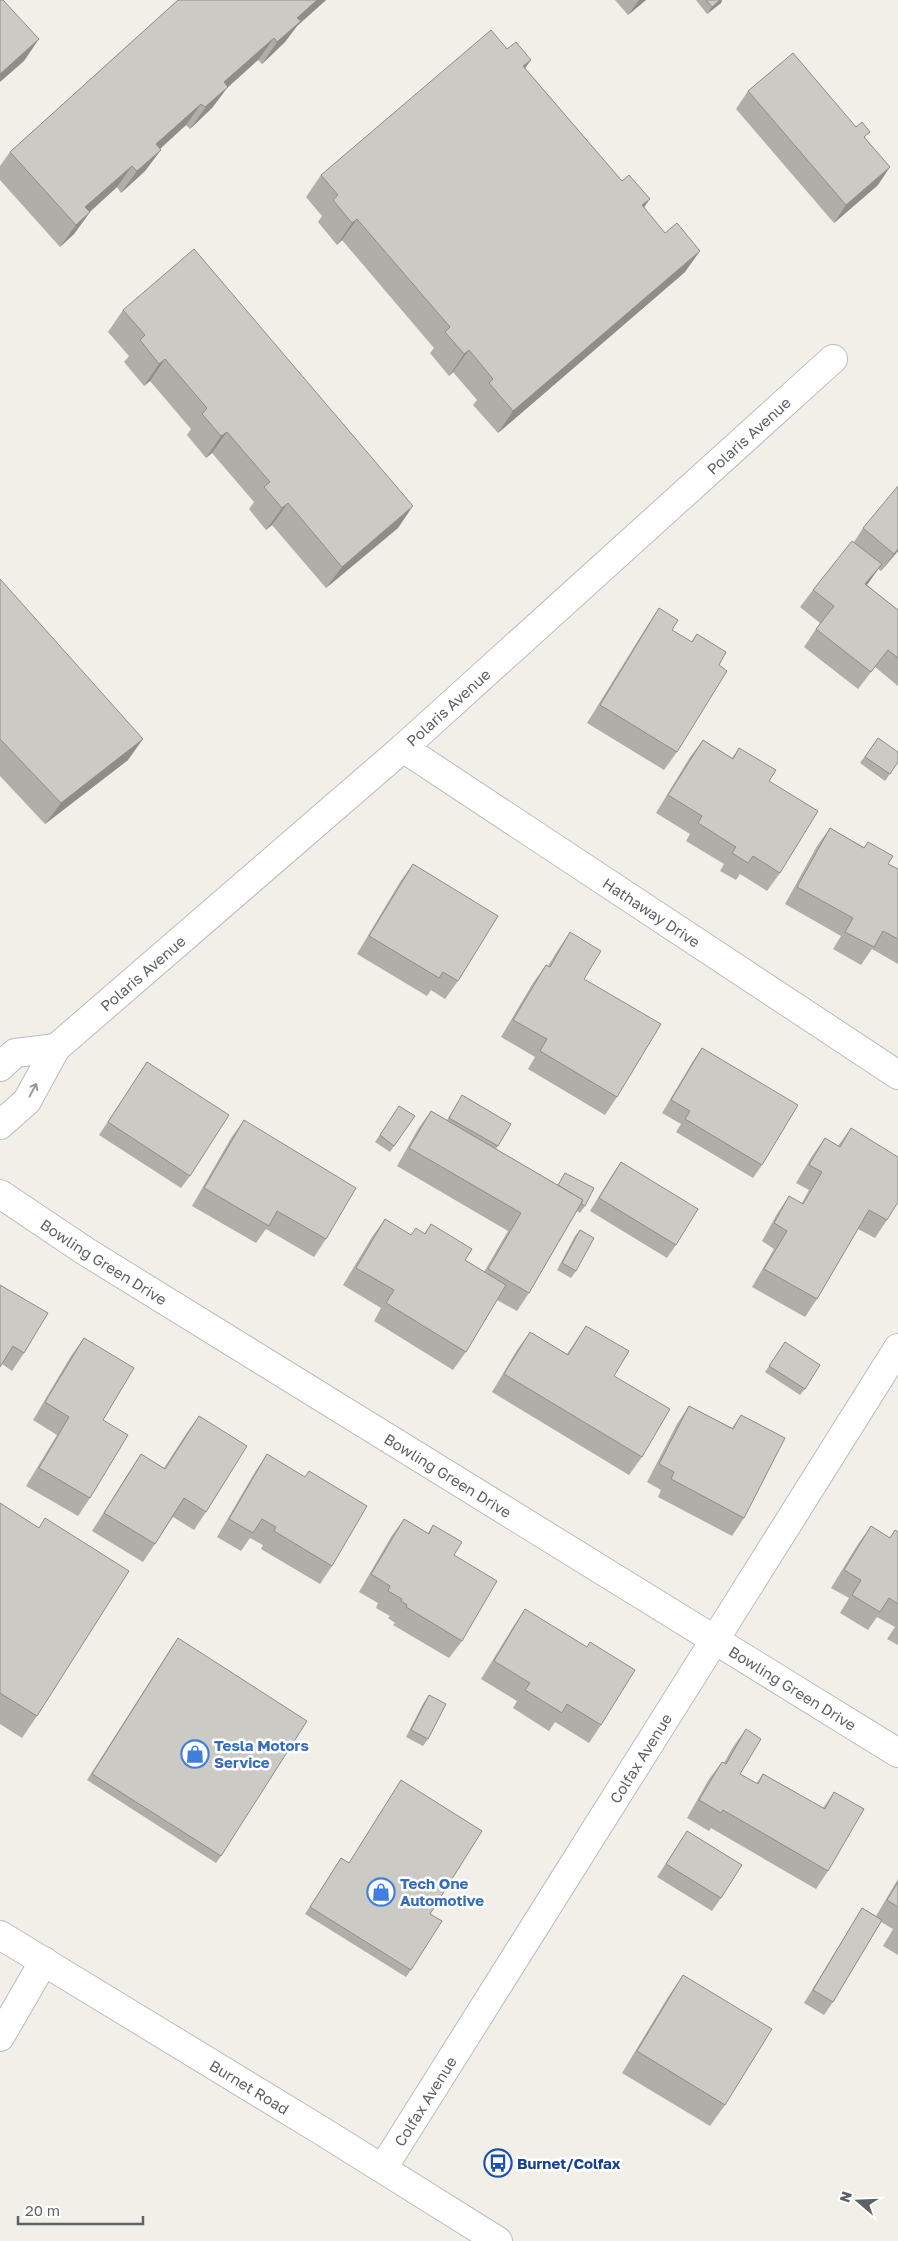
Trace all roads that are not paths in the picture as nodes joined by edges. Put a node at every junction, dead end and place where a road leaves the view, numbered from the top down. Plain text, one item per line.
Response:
1 (833, 360) dead end
2 (404, 748) junction
3 (56, 1048) junction
4 (0, 1067) edge
5 (898, 1076) edge
6 (0, 1125) edge
7 (0, 1194) edge
8 (898, 1348) edge
9 (714, 1638) junction
10 (898, 1753) edge
11 (0, 1935) edge
12 (44, 1962) junction
13 (0, 2037) edge
14 (383, 2168) junction
15 (498, 2241) edge

1 - 2 street, Polaris Avenue
2 - 3 street, Polaris Avenue
2 - 5 street, Hathaway Drive
3 - 4 street
6 -> 3 street, Polaris Avenue
7 - 9 street, Bowling Green Drive
8 - 9 street, Colfax Avenue
9 - 10 street, Bowling Green Drive
9 - 14 street, Colfax Avenue
11 - 12 street, Burnet Road
12 - 13 street
12 - 14 street, Burnet Road
14 - 15 street, Burnet Road

